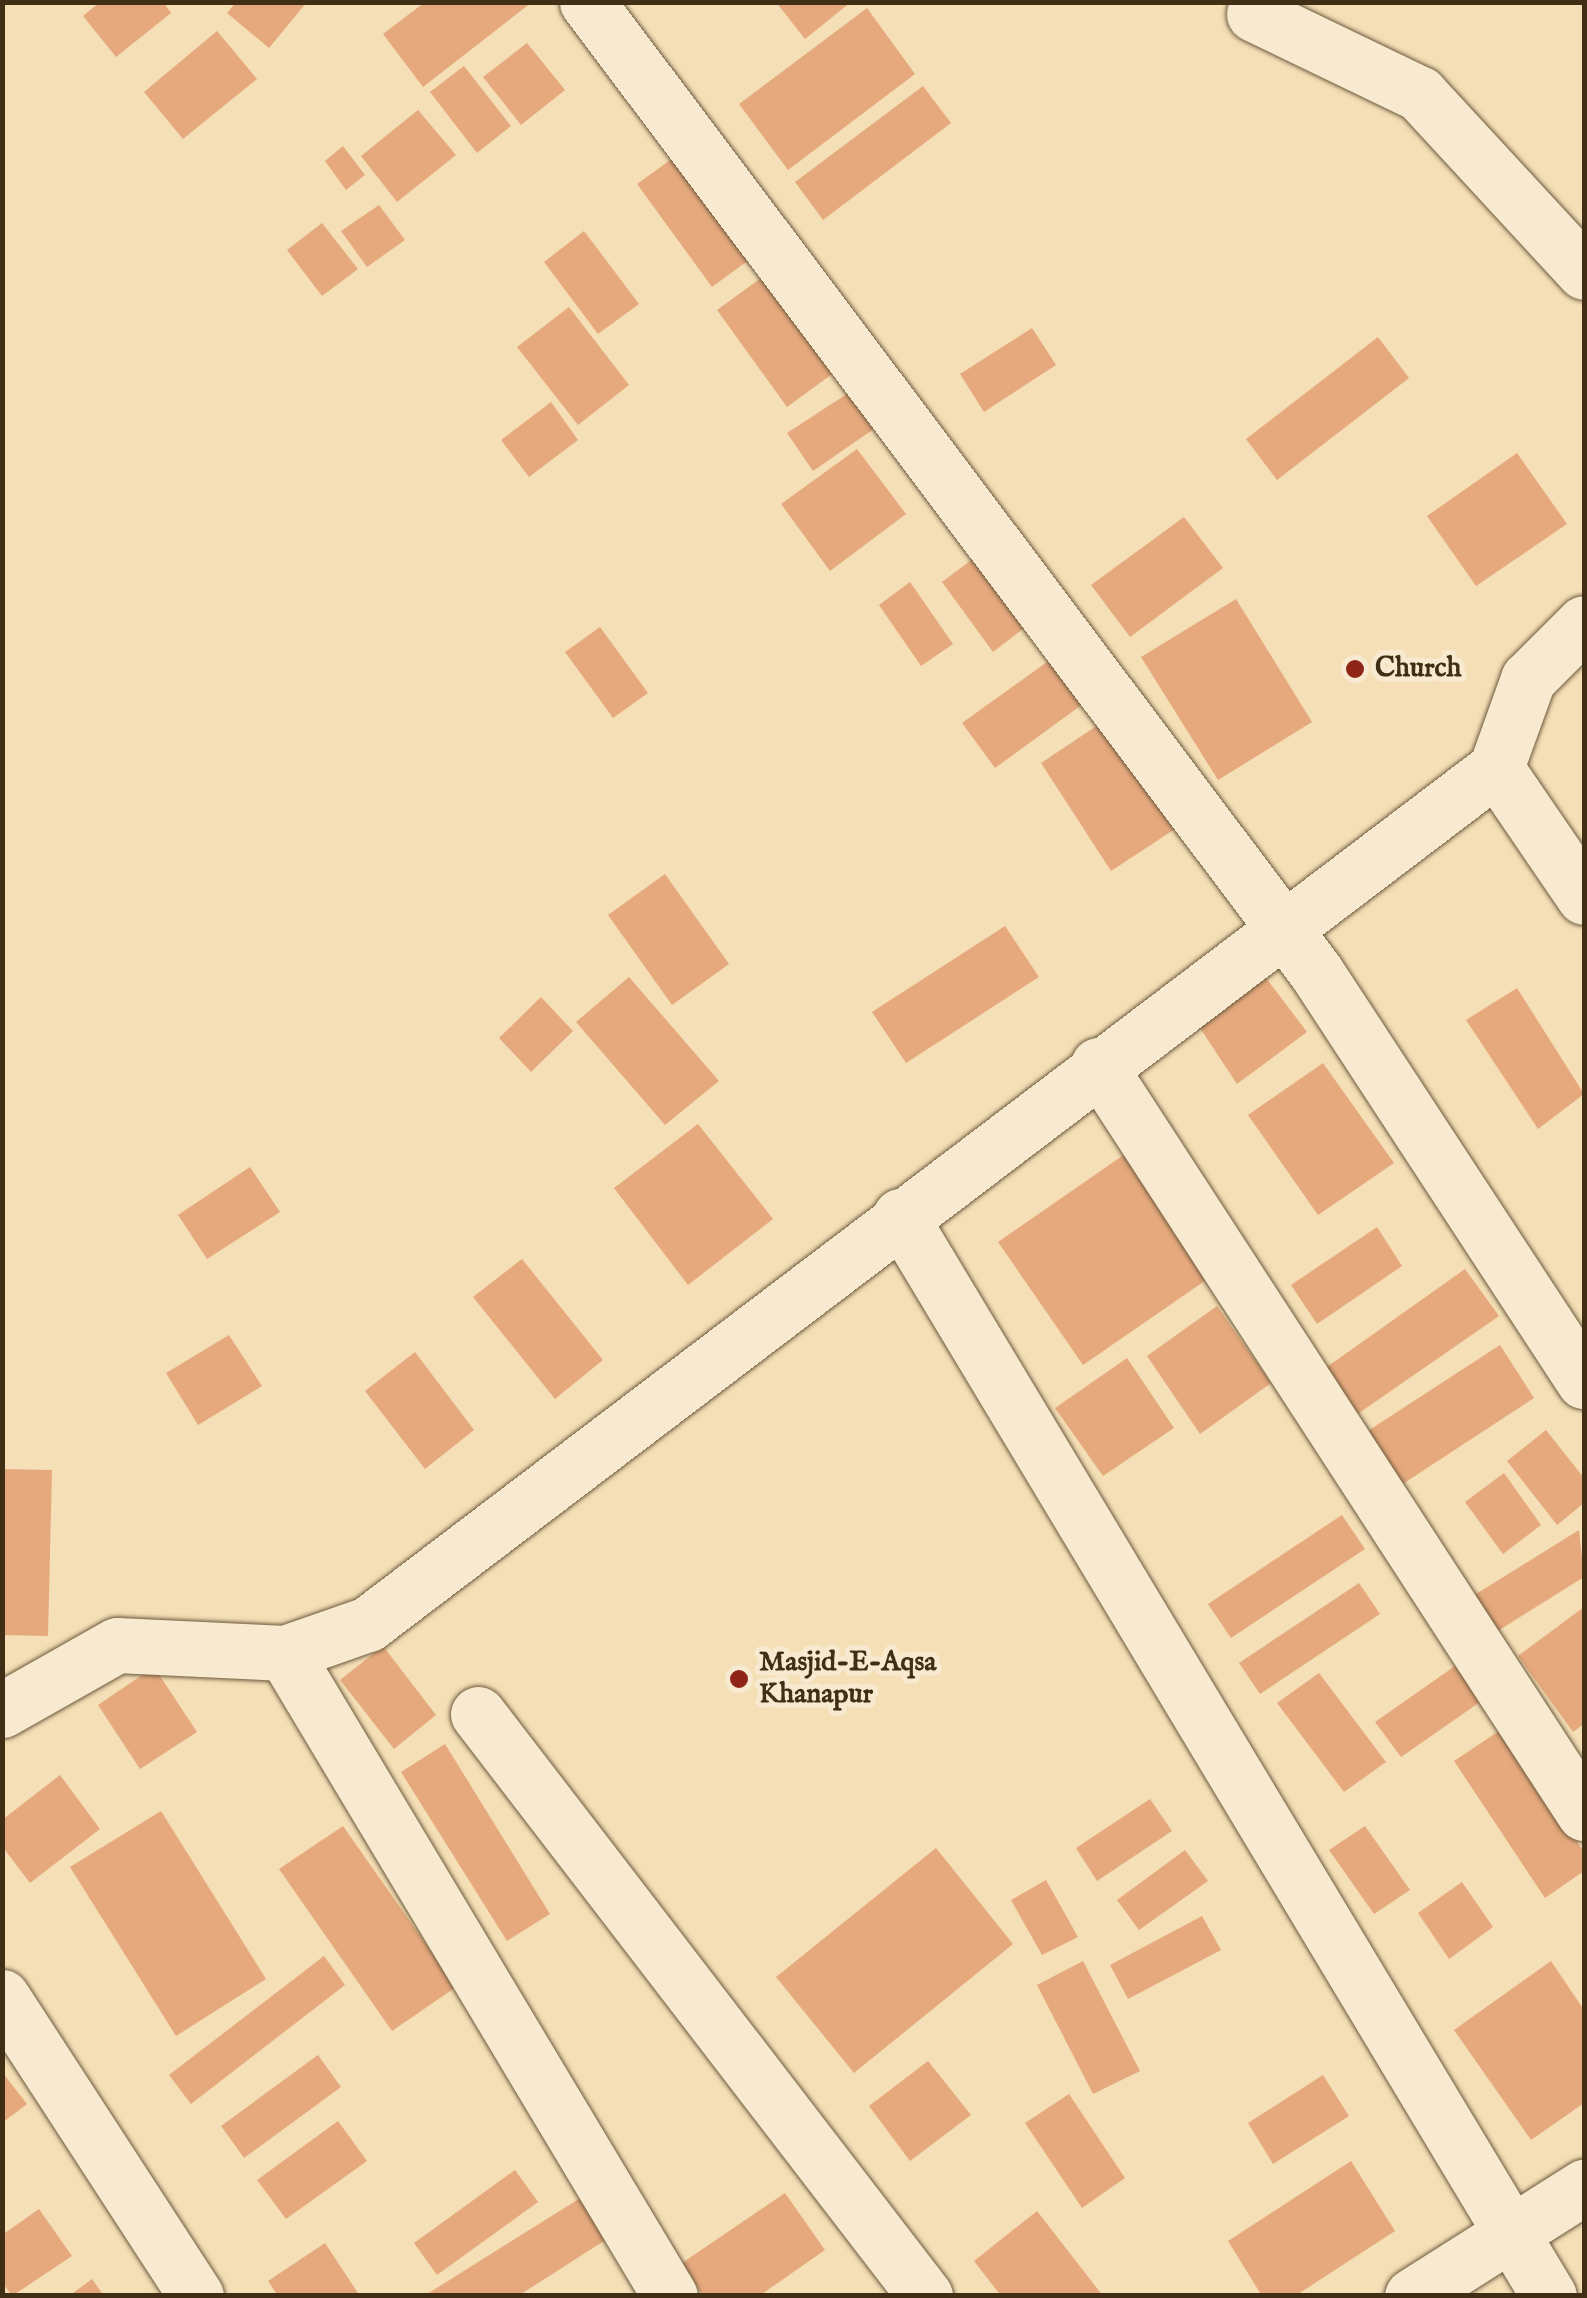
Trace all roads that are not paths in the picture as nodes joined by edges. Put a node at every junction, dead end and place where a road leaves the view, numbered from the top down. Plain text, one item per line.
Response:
1 (587, 2) edge
2 (1254, 14) dead end
3 (1584, 272) edge
4 (1584, 622) edge
5 (1496, 768) junction
6 (1584, 897) edge
7 (1283, 926) junction
8 (1098, 1066) junction
9 (900, 1216) junction
10 (1584, 1381) edge
11 (285, 1653) junction
12 (2, 1710) edge
13 (478, 1714) dead end
14 (1584, 1813) edge
15 (2, 1996) edge
16 (1584, 2186) edge
17 (1508, 2232) junction
18 (196, 2296) edge
19 (670, 2296) edge
20 (925, 2296) edge
21 (1412, 2296) edge
22 (1549, 2296) edge

1 - 7 street
2 - 3 street
4 - 5 street
5 - 6 street
5 - 7 street
7 - 8 street
7 - 10 street
8 - 9 street
8 - 14 street
9 - 11 street
9 - 17 street
11 - 12 street
11 - 19 street
13 - 20 street
15 - 18 street
16 - 17 street
17 - 21 street
17 - 22 street

